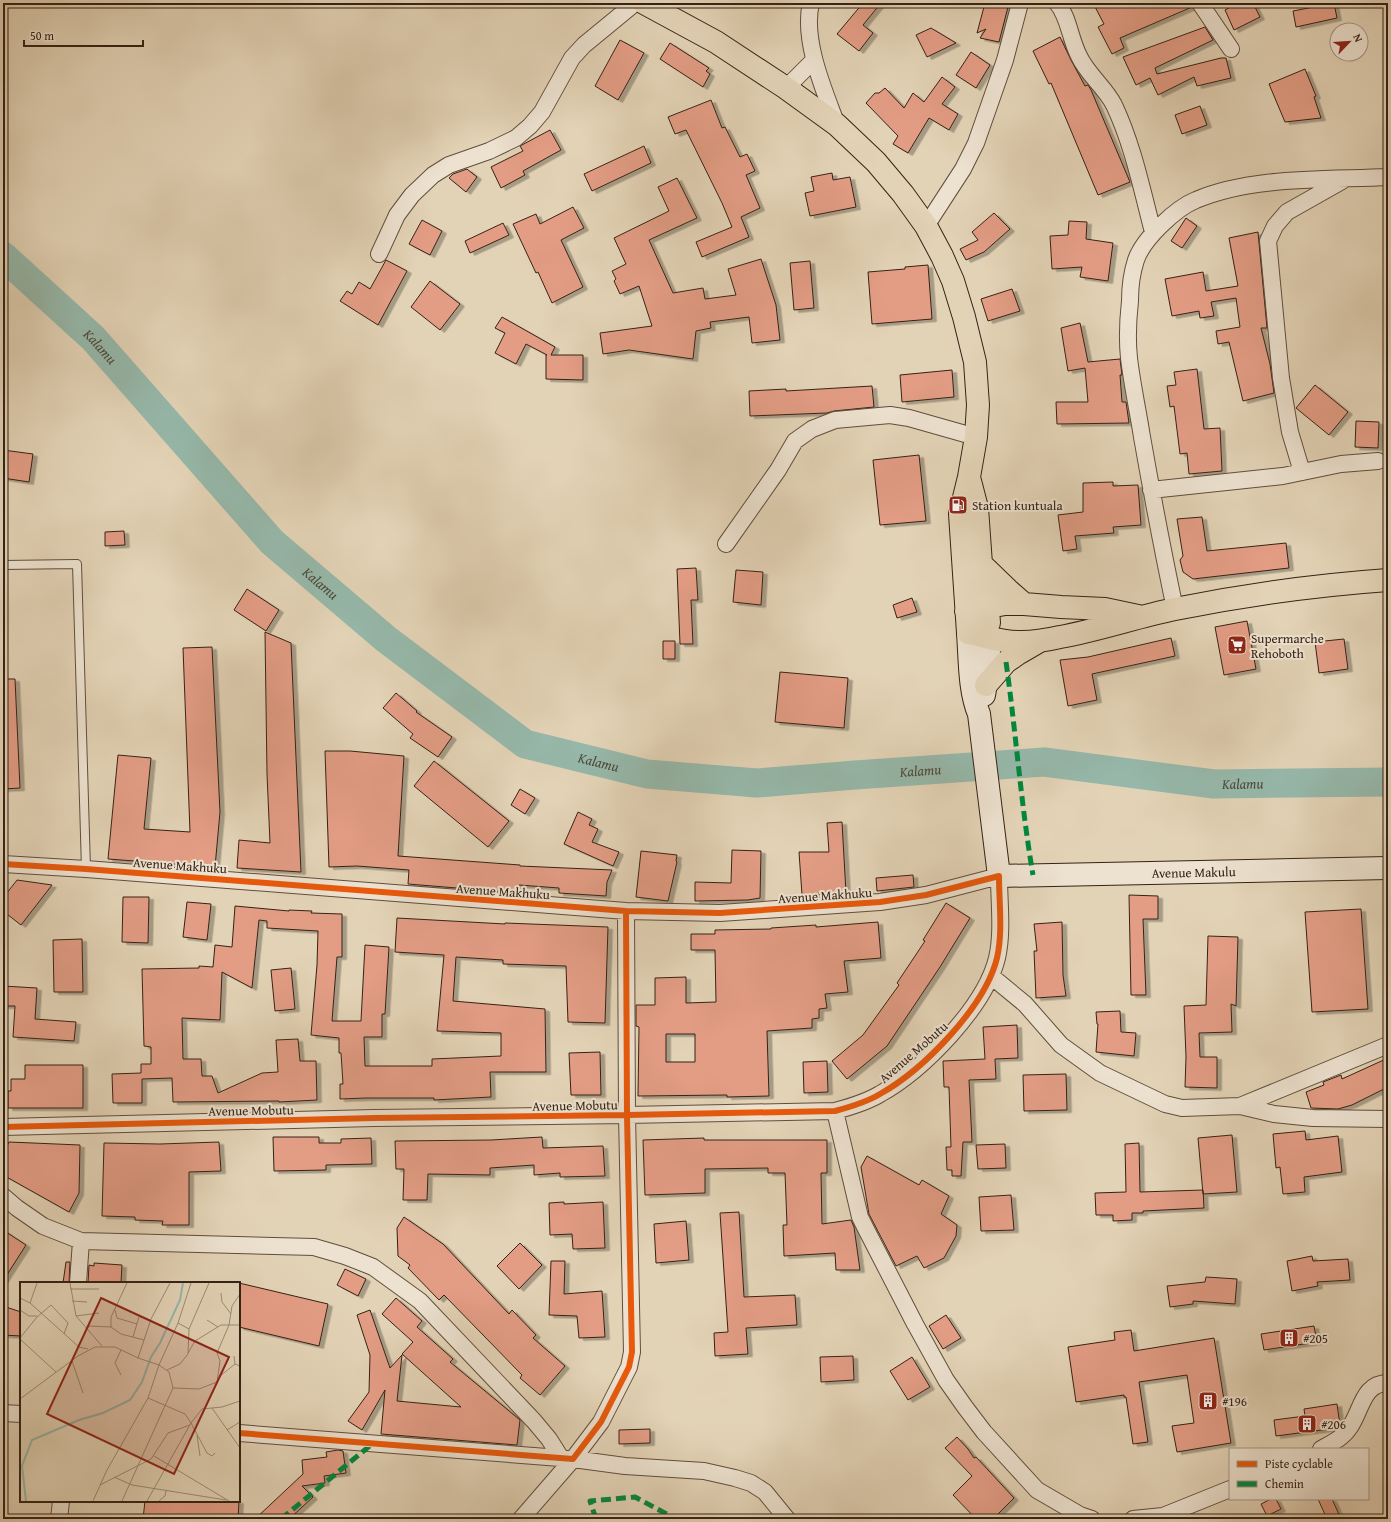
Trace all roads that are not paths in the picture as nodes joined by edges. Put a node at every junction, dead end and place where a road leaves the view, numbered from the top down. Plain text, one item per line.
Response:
1 (635, 3) edge
2 (644, 3) edge
3 (811, 3) edge
4 (1020, 3) edge
5 (1057, 3) edge
6 (1200, 3) edge
7 (1231, 49) dead end
8 (814, 60) junction
9 (786, 88) junction
10 (837, 125) junction
11 (1388, 177) edge
12 (1345, 179) junction
13 (926, 226) junction
14 (1153, 232) junction
15 (379, 254) dead end
16 (976, 437) junction
17 (1378, 461) dead end
18 (1302, 472) junction
19 (969, 477) junction
20 (1151, 490) junction
21 (726, 544) dead end
22 (982, 564) junction
23 (3, 565) edge
24 (1388, 580) edge
25 (1024, 604) junction
26 (988, 608) junction
27 (1175, 609) junction
28 (966, 611) junction
29 (1141, 617) junction
30 (968, 633) junction
31 (990, 638) junction
32 (1039, 641) junction
33 (986, 685) junction
34 (980, 720) junction
35 (3, 864) edge
36 (1388, 868) edge
37 (86, 869) junction
38 (999, 876) junction
39 (626, 911) junction
40 (991, 976) junction
41 (1388, 1045) edge
42 (1240, 1106) junction
43 (835, 1111) junction
44 (627, 1115) junction
45 (1388, 1119) edge
46 (3, 1127) edge
47 (3, 1196) edge
48 (81, 1241) junction
49 (78, 1282) edge
50 (1388, 1383) edge
51 (3, 1412) edge
52 (20, 1414) edge
53 (240, 1432) edge
54 (1323, 1448) edge
55 (567, 1458) junction
56 (1229, 1489) edge
57 (61, 1502) edge
58 (1166, 1517) edge
59 (59, 1519) edge
60 (521, 1519) edge
61 (787, 1519) edge
62 (1092, 1519) edge
63 (1133, 1519) edge

1 - 15 street
2 - 9 highway
3 - 8 street
4 - 13 street
5 - 14 street
6 - 7 street
8 - 9 street
8 - 10 street
9 - 10 highway
10 - 13 highway
11 - 12 street
12 - 14 street
12 - 18 street
13 - 16 highway
14 - 20 street
16 - 19 highway
16 - 21 street
17 - 18 street
18 - 20 street
19 - 22 highway
19 - 28 highway
20 - 27 street
22 - 25 highway
22 - 26 highway
23 - 37 lane
24 - 27 highway
25 - 26 highway
25 - 29 highway
26 - 28 highway
26 - 31 highway
27 - 29 highway
28 - 30 highway
29 - 32 highway
30 - 31 highway
30 - 34 main road
31 - 32 highway
31 - 33 main road
32 - 33 highway
33 - 34 main road
34 - 38 main road
35 - 37 street, Avenue Makhuku
36 - 38 main road, Avenue Makulu
37 - 39 street, Avenue Makhuku
38 - 39 street, Avenue Makhuku
38 - 40 street, Avenue Mobutu
39 - 44 street
40 - 42 street
40 - 43 street, Avenue Mobutu
41 - 42 street
42 - 45 street
43 - 44 street, Avenue Mobutu
43 - 62 street
44 - 46 street, Avenue Mobutu
44 - 55 street
47 - 48 street
48 - 49 street
48 - 55 street
50 - 54 street
51 - 52 street
53 - 55 street
55 - 60 street
55 - 61 street
56 - 58 street
57 - 59 street
58 - 63 street

